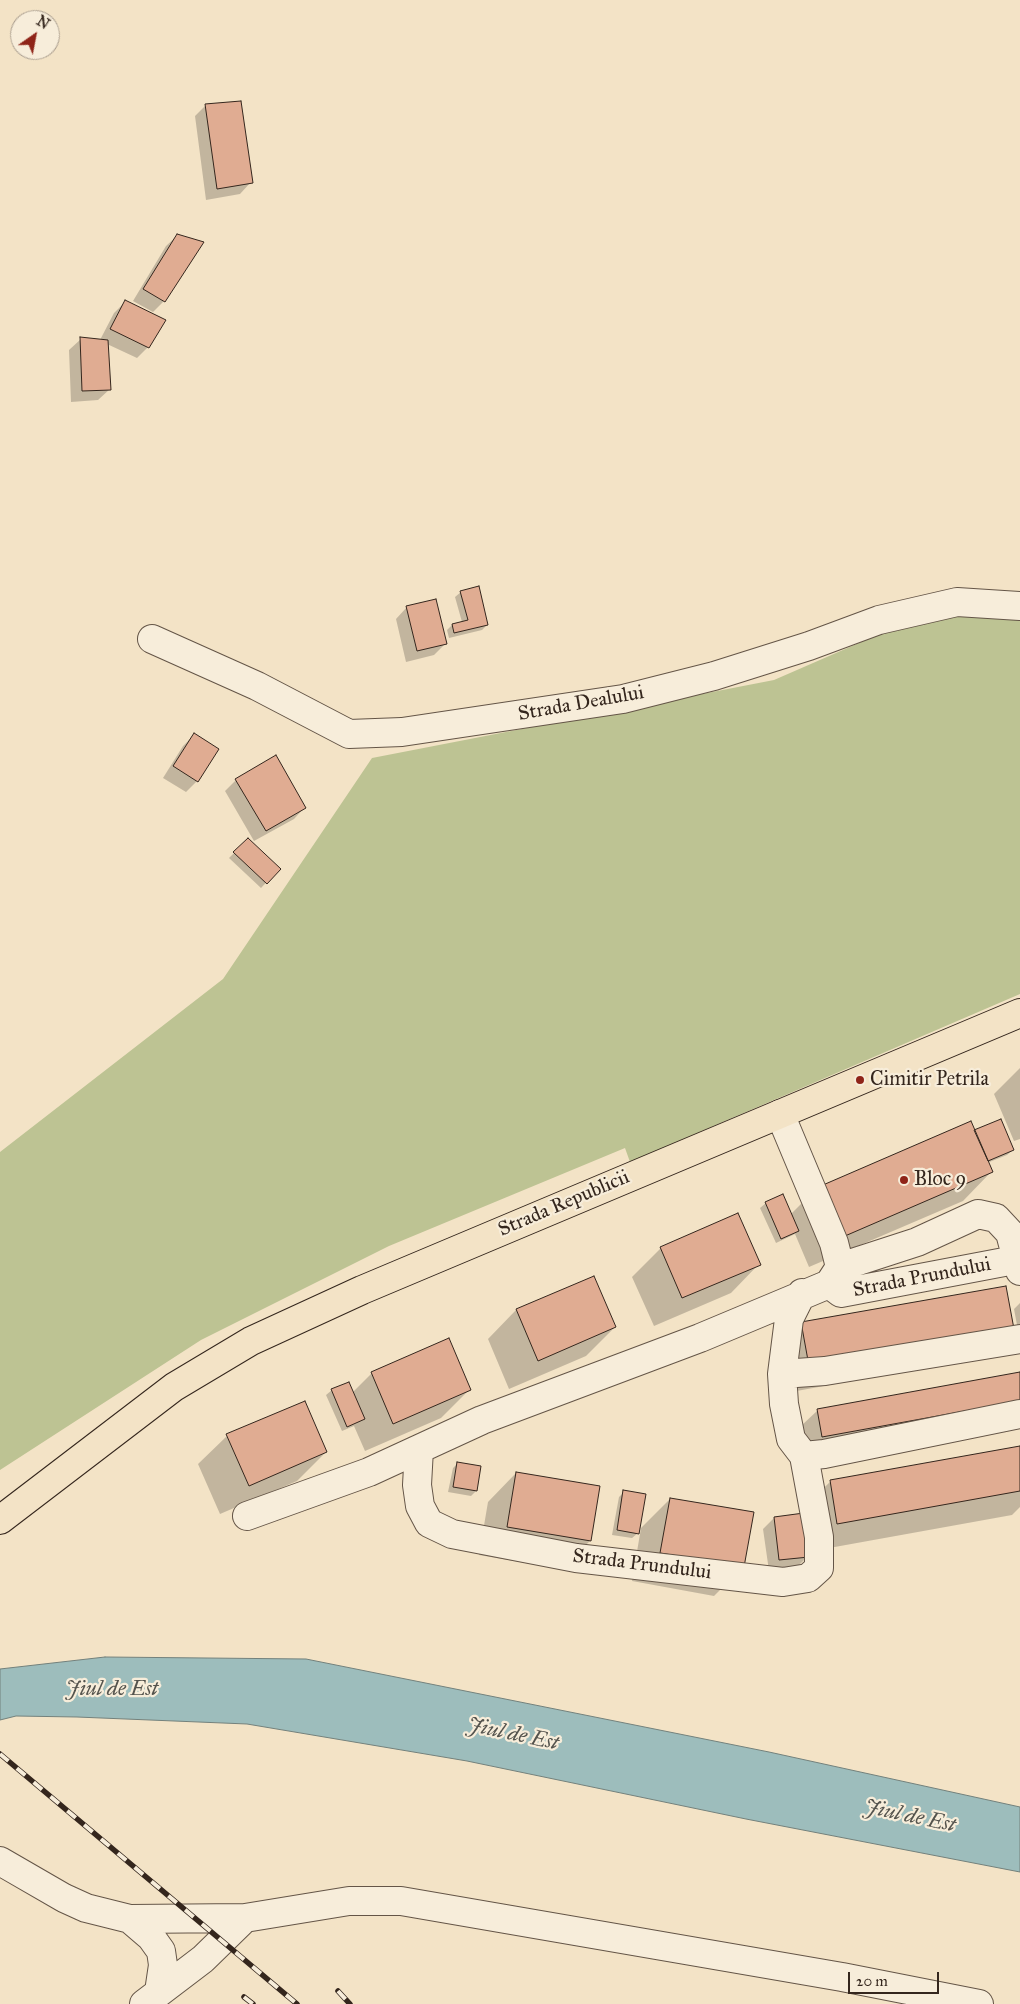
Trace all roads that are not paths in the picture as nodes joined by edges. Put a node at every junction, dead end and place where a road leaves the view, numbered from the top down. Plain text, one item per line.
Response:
1 (1020, 606) edge
2 (152, 638) dead end
3 (1020, 1013) edge
4 (780, 1114) junction
5 (1019, 1263) edge
6 (834, 1275) junction
7 (802, 1293) junction
8 (1020, 1339) edge
9 (782, 1374) junction
10 (1020, 1414) edge
11 (419, 1449) junction
12 (804, 1456) junction
13 (246, 1516) dead end
14 (0, 1520) edge
15 (0, 1861) edge
16 (245, 1918) junction
17 (130, 1919) junction
18 (152, 1998) edge
19 (978, 2004) edge

1 - 2 street, Strada Dealului
3 - 4 main road, Strada Republicii
4 - 6 street
4 - 14 main road, Strada Republicii
5 - 6 street, Strada Prundului
5 - 6 street, Strada Prundului
6 - 7 street
7 - 9 street, Strada Prundului
7 - 11 street
8 - 9 street
9 - 12 street, Strada Prundului
10 - 12 street
11 - 12 street, Strada Prundului
11 - 13 street
15 - 17 street
16 - 17 street
16 - 18 street
16 - 19 street
17 - 18 street

